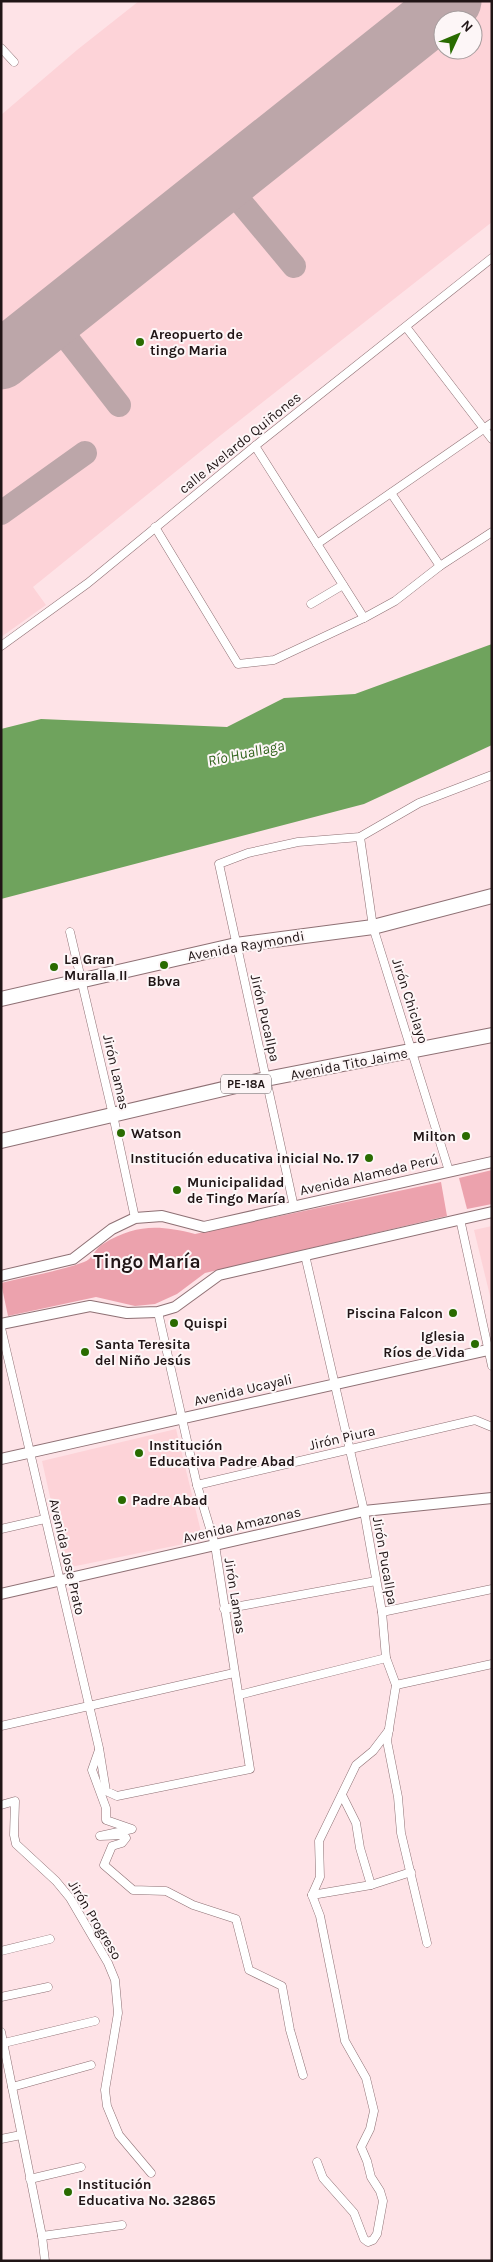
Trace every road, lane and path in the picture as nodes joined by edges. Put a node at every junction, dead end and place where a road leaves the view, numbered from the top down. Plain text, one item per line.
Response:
1 (1, 48) edge
2 (14, 62) dead end
3 (492, 258) edge
4 (406, 327) junction
5 (492, 424) edge
6 (484, 428) junction
7 (492, 439) edge
8 (255, 446) junction
9 (391, 493) junction
10 (155, 527) junction
11 (492, 532) edge
12 (317, 544) junction
13 (440, 566) junction
14 (344, 585) junction
15 (311, 604) dead end
16 (364, 618) junction
17 (1, 646) edge
18 (492, 775) edge
19 (360, 837) junction
20 (492, 896) edge
21 (373, 927) junction
22 (70, 932) dead end
23 (236, 945) junction
24 (81, 980) junction
25 (1, 999) edge
26 (492, 1035) edge
27 (413, 1051) junction
28 (266, 1079) junction
29 (113, 1115) junction
30 (1, 1141) edge
31 (492, 1162) edge
32 (449, 1171) junction
33 (294, 1207) junction
34 (492, 1212) edge
35 (135, 1218) junction
36 (460, 1219) junction
37 (305, 1255) junction
38 (1, 1276) edge
39 (158, 1312) junction
40 (1, 1324) edge
41 (1, 1328) edge
42 (490, 1349) edge
43 (492, 1366) edge
44 (334, 1384) junction
45 (181, 1418) junction
46 (492, 1427) edge
47 (349, 1449) junction
48 (30, 1453) junction
49 (1, 1459) edge
50 (197, 1485) junction
51 (492, 1498) edge
52 (364, 1512) junction
53 (45, 1519) junction
54 (1, 1529) edge
55 (214, 1545) junction
56 (60, 1581) junction
57 (376, 1581) junction
58 (492, 1589) edge
59 (1, 1594) edge
60 (224, 1609) junction
61 (382, 1612) junction
62 (386, 1658) junction
63 (492, 1664) edge
64 (234, 1673) junction
65 (396, 1685) junction
66 (239, 1695) junction
67 (90, 1706) junction
68 (1, 1726) edge
69 (390, 1729) junction
70 (99, 1748) junction
71 (106, 1792) joint
72 (342, 1795) junction
73 (1, 1805) edge
74 (411, 1872) junction
75 (371, 1884) junction
76 (312, 1895) junction
77 (50, 1939) dead end
78 (428, 1943) dead end
79 (1, 1951) edge
80 (48, 1987) dead end
81 (1, 1997) edge
82 (95, 2021) dead end
83 (1, 2032) edge
84 (4, 2043) junction
85 (91, 2065) dead end
86 (303, 2075) dead end
87 (12, 2088) junction
88 (21, 2134) junction
89 (1, 2139) edge
90 (317, 2162) dead end
91 (81, 2167) dead end
92 (151, 2173) dead end
93 (30, 2179) junction
94 (122, 2225) dead end
95 (42, 2236) junction
96 (45, 2261) edge

1 - 2 street
3 - 4 street, calle Avelardo Quiñones
4 - 6 street
4 - 8 street, calle Avelardo Quiñones
5 - 6 street
6 - 7 street
6 - 9 street
8 - 10 street, calle Avelardo Quiñones
8 - 12 street
9 - 12 street
9 - 13 street
10 - 16 street
10 - 17 street, calle Avelardo Quiñones
11 - 13 street
12 - 14 street
13 - 16 street
14 - 15 street
14 - 16 street
18 - 19 street
19 - 21 street, Jirón Chiclayo
19 - 23 street, Jirón Pucallpa
20 - 21 highway, Avenida Raymondi
21 - 23 highway, Avenida Raymondi
21 - 27 street, Jirón Chiclayo
22 - 24 street, Jirón Lamas
23 - 24 highway, Avenida Raymondi
23 - 28 street, Jirón Pucallpa
24 - 25 highway, Avenida Raymondi
24 - 29 street, Jirón Lamas
26 - 27 highway, Avenida Tito Jaime / PE-18A
27 - 28 highway, Avenida Tito Jaime / PE-18A
27 - 32 street, Jirón Chiclayo
28 - 29 highway, Avenida Tito Jaime / PE-18A
28 - 33 street, Jirón Pucallpa
29 - 30 highway, Avenida Tito Jaime / PE-18A
29 - 35 street, Jirón Lamas
31 - 32 street, Avenida Alameda Perú
32 - 33 street, Avenida Alameda Perú
33 - 35 street, Avenida Alameda Perú
34 - 36 street
35 - 38 street, Avenida Alameda Perú
36 - 37 street
36 - 42 street
37 - 39 street
37 - 44 street, Jirón Pucallpa
39 - 40 street
39 - 45 street, Jirón Lamas
41 - 48 street, Avenida Jose Prato
42 - 43 street
42 - 44 street, Avenida Ucayali
44 - 45 street, Avenida Ucayali
44 - 47 street, Jirón Pucallpa
45 - 48 street, Avenida Ucayali
45 - 50 street, Jirón Lamas
46 - 47 street, Jirón Piura
47 - 50 street, Jirón Piura
47 - 52 street, Jirón Pucallpa
48 - 49 street, Avenida Ucayali
48 - 53 street, Avenida Jose Prato
50 - 55 street, Jirón Lamas
51 - 52 street, Avenida Amazonas
52 - 55 street, Avenida Amazonas
52 - 57 street, Jirón Pucallpa
53 - 54 street
53 - 56 street, Avenida Jose Prato
55 - 56 street, Avenida Amazonas
55 - 60 street, Jirón Lamas
56 - 59 street, Avenida Amazonas
56 - 67 street, Avenida Jose Prato
57 - 60 street
57 - 61 street, Jirón Pucallpa
58 - 61 street
60 - 64 street, Jirón Lamas
61 - 62 street, Jirón Pucallpa
62 - 65 street, Jirón Pucallpa
62 - 66 street
63 - 65 street
64 - 66 street, Jirón Lamas
64 - 67 street
65 - 69 street, Jirón Pucallpa
66 - 71 street, Jirón Lamas
67 - 68 street
67 - 70 street, Avenida Jose Prato
69 - 72 street
69 - 74 street, Jirón Pucallpa
70 - 71 street, Avenida Jose Prato
70 - 86 street
72 - 75 street
72 - 76 street
73 - 92 street, Jirón Progreso
74 - 75 street
74 - 78 street, Jirón Pucallpa
75 - 76 street
76 - 90 street
77 - 79 street
80 - 81 street
82 - 84 street
83 - 84 street
84 - 87 street
85 - 87 street
87 - 88 street
88 - 89 street
88 - 93 street
91 - 93 street
93 - 95 street
94 - 95 street
95 - 96 street

